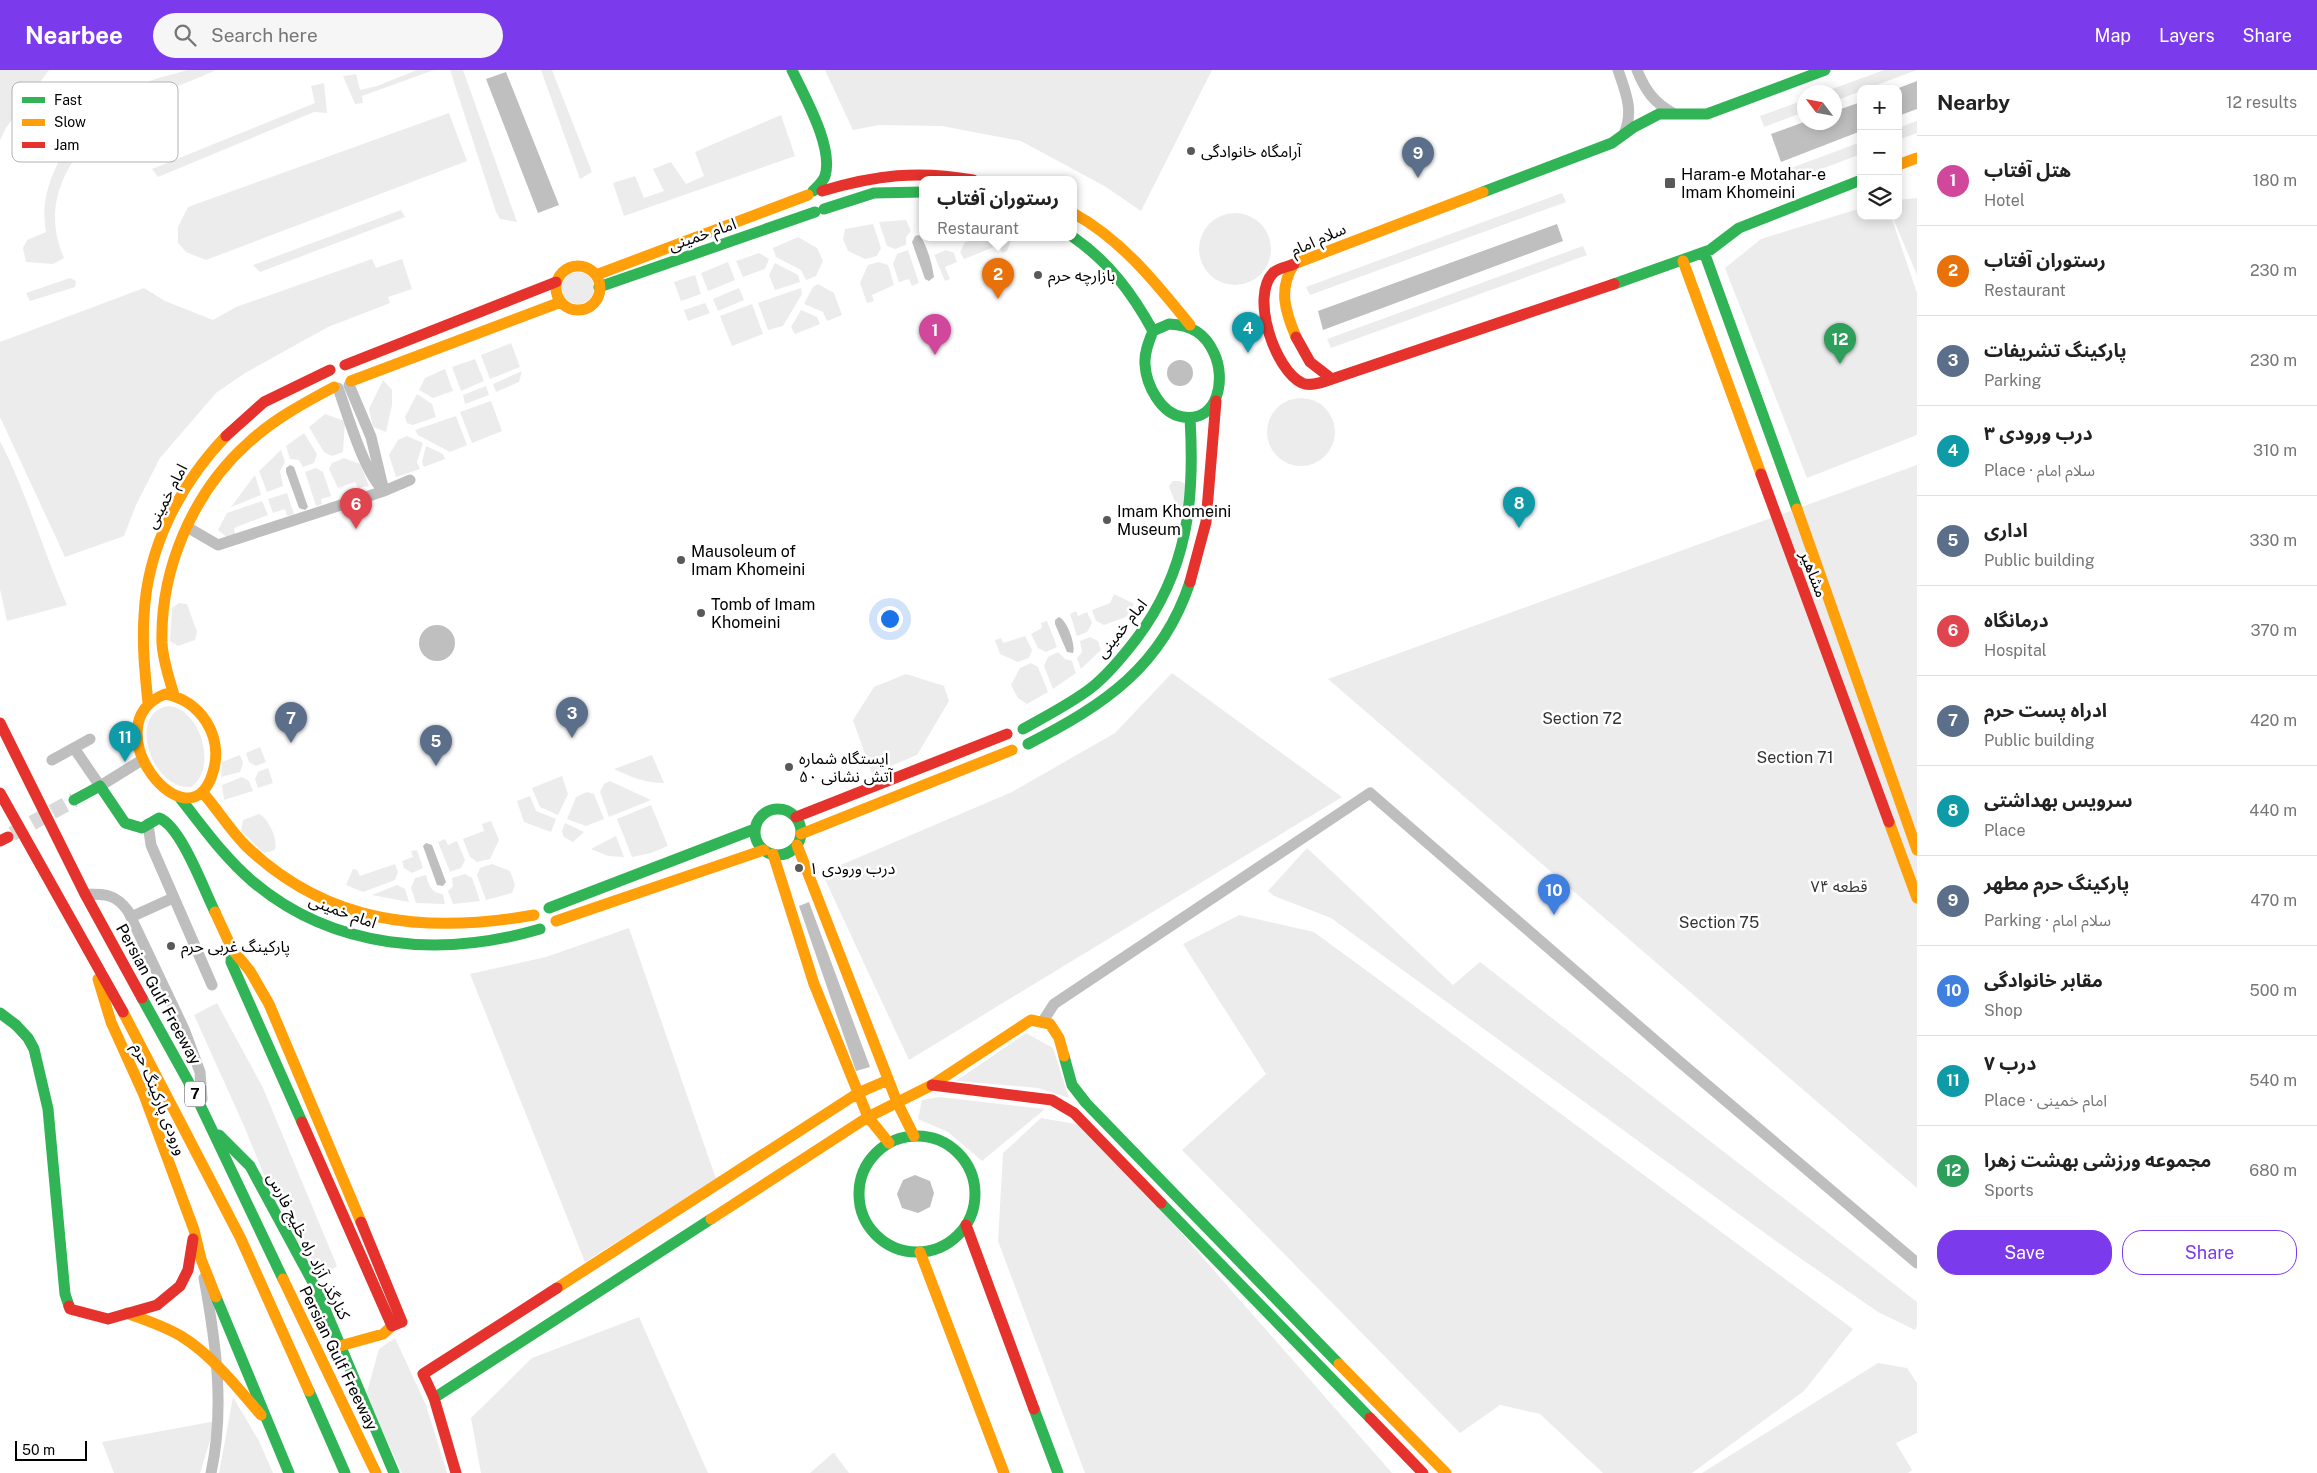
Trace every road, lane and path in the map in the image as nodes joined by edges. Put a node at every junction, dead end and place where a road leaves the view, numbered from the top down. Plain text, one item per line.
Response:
1 (792, 70) edge
2 (1618, 70) edge
3 (1637, 70) edge
4 (1825, 70) edge
5 (1674, 113) junction
6 (1624, 134) junction
7 (1917, 158) edge
8 (1902, 164) edge
9 (944, 176) edge
10 (1857, 182) edge
11 (814, 192) junction
12 (919, 192) edge
13 (820, 210) junction
14 (1077, 216) edge
15 (1077, 240) edge
16 (1704, 252) junction
17 (1684, 261) junction
18 (1294, 264) junction
19 (596, 275) junction
20 (556, 282) junction
21 (600, 287) junction
22 (560, 302) junction
23 (1190, 325) junction
24 (1154, 331) junction
25 (345, 366) junction
26 (330, 370) junction
27 (1332, 379) junction
28 (343, 385) junction
29 (1216, 401) junction
30 (1760, 403) junction
31 (1738, 411) junction
32 (1190, 418) junction
33 (410, 480) dead end
34 (384, 491) junction
35 (187, 527) junction
36 (174, 694) junction
37 (148, 703) junction
38 (0, 723) edge
39 (1023, 729) junction
40 (1007, 734) junction
41 (90, 739) dead end
42 (1028, 744) junction
43 (74, 748) junction
44 (1012, 750) junction
45 (52, 760) dead end
46 (142, 760) junction
47 (100, 786) junction
48 (203, 793) junction
49 (0, 794) edge
50 (180, 798) junction
51 (74, 800) tunnel mouth
52 (796, 817) junction
53 (148, 824) junction
54 (755, 829) junction
55 (801, 834) junction
56 (796, 846) junction
57 (1917, 850) edge
58 (768, 852) junction
59 (85, 894) junction
60 (173, 898) junction
61 (1917, 898) edge
62 (549, 908) junction
63 (534, 914) junction
64 (131, 917) junction
65 (556, 921) junction
66 (540, 929) junction
67 (232, 949) junction
68 (89, 951) junction
69 (212, 985) dead end
70 (0, 1014) edge
71 (1043, 1021) junction
72 (888, 1080) junction
73 (932, 1085) junction
74 (858, 1093) junction
75 (897, 1102) junction
76 (203, 1111) junction
77 (868, 1117) junction
78 (212, 1128) junction
79 (914, 1136) junction
80 (889, 1143) junction
81 (966, 1225) junction
82 (194, 1230) junction
83 (920, 1252) junction
84 (201, 1260) junction
85 (622, 1262) junction
86 (1917, 1263) edge
87 (127, 1313) junction
88 (392, 1326) junction
89 (340, 1346) junction
90 (218, 1365) junction
91 (434, 1398) junction
92 (270, 1426) junction
93 (211, 1473) edge
94 (289, 1473) edge
95 (345, 1473) edge
96 (376, 1473) edge
97 (394, 1473) edge
98 (456, 1473) edge
99 (1004, 1473) edge
100 (1058, 1473) edge
101 (1423, 1473) edge
102 (1446, 1473) edge

1 - 11 main road
2 - 6 street
3 - 5 street
4 - 5 main road, سلام امام
5 - 6 main road, سلام امام
6 - 18 main road, سلام امام
7 - 8 main road
9 - 11 main road, امام خمینی
10 - 16 main road
11 - 13 main road
11 - 13 main road
11 - 19 main road, امام خمینی
12 - 13 main road, امام خمینی
13 - 21 main road, امام خمینی
14 - 23 main road
15 - 24 main road
16 - 17 main road
16 - 30 main road, مشاهیر
17 - 27 main road
17 - 31 main road, مشاهیر
18 - 27 main road, سلام امام
18 - 27 main road
19 - 20 main road
19 - 21 main road
20 - 22 main road
20 - 25 main road
21 - 22 main road
22 - 28 main road, امام خمینی
23 - 24 main road
23 - 29 main road
24 - 32 main road
25 - 26 main road
25 - 28 main road
26 - 28 main road
26 - 37 main road, امام خمینی
28 - 34 street
28 - 35 main road, امام خمینی
29 - 32 main road
29 - 42 main road
30 - 31 main road
30 - 57 main road, مشاهیر
31 - 61 main road, مشاهیر
32 - 39 main road, امام خمینی
33 - 34 street
34 - 35 street
35 - 36 main road, امام خمینی
36 - 37 main road
36 - 48 main road
37 - 46 main road
38 - 59 main road, Persian Gulf Freeway / 7
39 - 40 main road
39 - 42 main road
40 - 44 main road
40 - 52 main road
41 - 43 street
42 - 44 main road
43 - 45 street
43 - 47 street
44 - 55 main road
46 - 47 street
46 - 50 main road
47 - 51 main road
47 - 53 main road
48 - 50 main road
48 - 63 main road, امام خمینی
49 - 68 main road, 7
50 - 66 main road, امام خمینی
52 - 54 main road
52 - 55 main road
53 - 60 street
53 - 67 main road
54 - 58 main road
54 - 62 main road
55 - 56 main road
56 - 58 main road
56 - 72 main road
58 - 65 main road
58 - 74 main road
59 - 64 street
59 - 76 main road, Persian Gulf Freeway / 7
60 - 64 street
60 - 69 street
62 - 63 main road
62 - 65 main road
63 - 66 main road
64 - 76 street
65 - 66 main road
67 - 88 main road
67 - 88 main road
68 - 82 main road, ورودی پارکینگ حرم
68 - 95 main road, 7
70 - 87 main road
71 - 73 main road
71 - 86 street
71 - 102 main road
72 - 74 main road
72 - 75 main road
73 - 75 main road
73 - 101 main road
74 - 77 main road
74 - 85 main road
75 - 77 main road
75 - 79 main road
76 - 78 main road, Persian Gulf Freeway / 7
77 - 80 main road
77 - 85 main road
78 - 89 main road, کنارگذر آزاد راه خلیج فارس
78 - 96 main road, Persian Gulf Freeway / 7
79 - 80 main road
79 - 81 main road
80 - 83 main road
81 - 83 main road
81 - 100 main road
82 - 84 main road, ورودی پارکینگ حرم
82 - 87 main road
83 - 99 main road
84 - 90 street
84 - 92 main road
85 - 91 main road
85 - 91 main road
87 - 90 main road
88 - 89 main road
89 - 97 main road, کنارگذر آزاد راه خلیج فارس
90 - 92 main road
90 - 93 street
91 - 98 main road
92 - 94 main road

